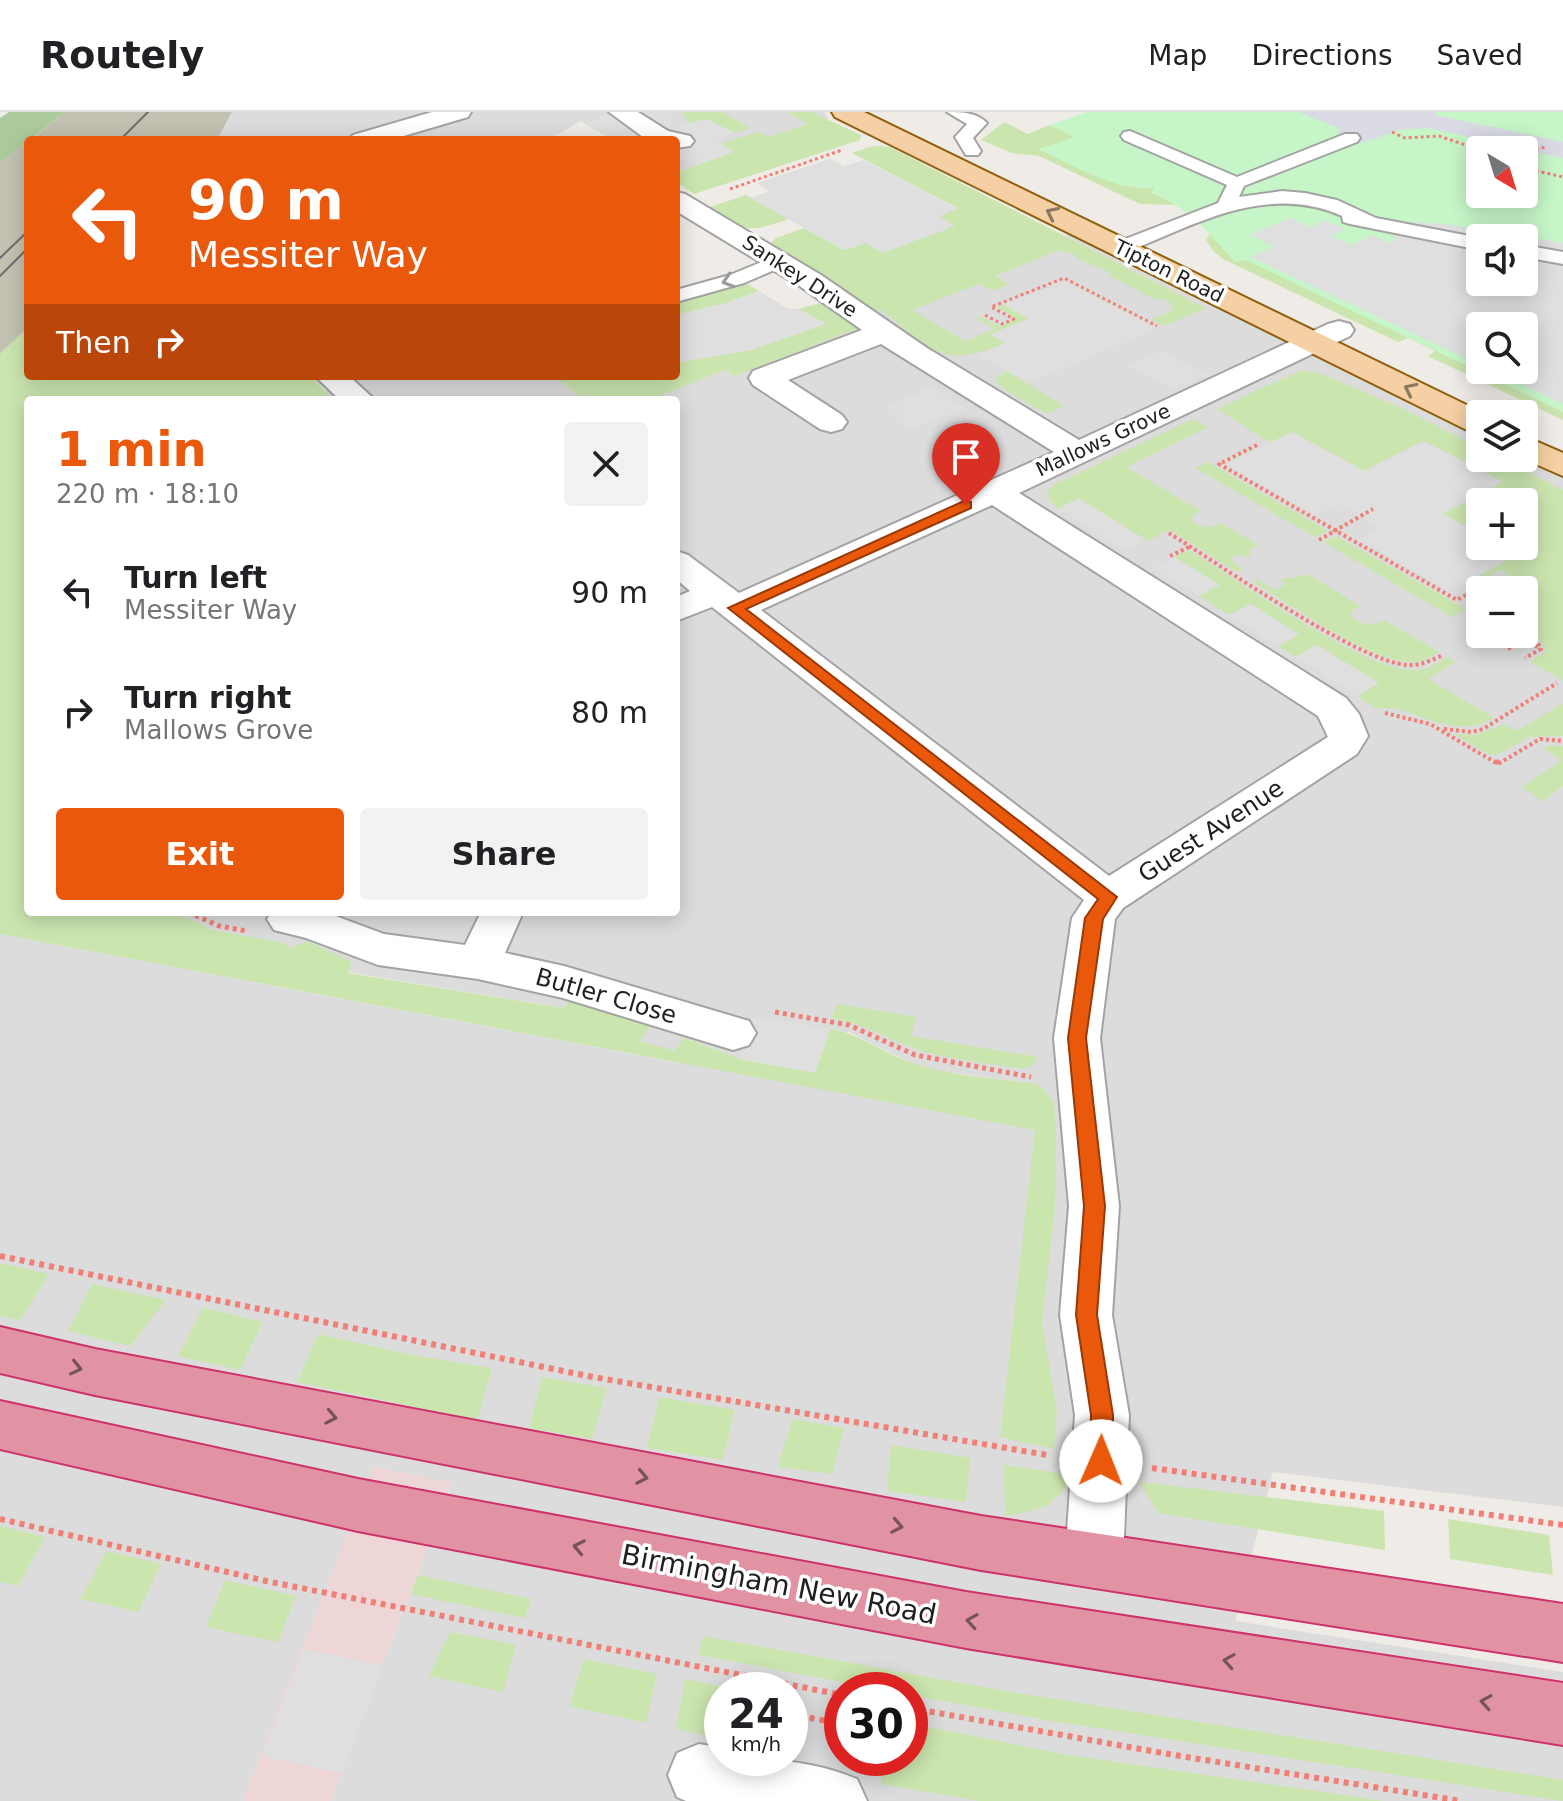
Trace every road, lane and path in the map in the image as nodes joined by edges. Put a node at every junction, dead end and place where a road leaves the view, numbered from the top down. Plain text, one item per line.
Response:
1 (459, 112) edge
2 (621, 112) edge
3 (894, 112) edge
4 (955, 112) edge
5 (848, 114) edge
6 (351, 116) dead end
7 (1392, 132) dead end
8 (371, 136) edge
9 (658, 136) edge
10 (1130, 136) dead end
11 (1351, 138) dead end
12 (1466, 145) edge
13 (1546, 147) dead end
14 (847, 149) dead end
15 (1538, 149) edge
16 (972, 151) junction
17 (1538, 171) edge
18 (1563, 177) edge
19 (1237, 183) junction
20 (680, 202) edge
21 (1225, 208) junction
22 (714, 222) junction
23 (680, 235) edge
24 (1466, 241) edge
25 (1135, 243) junction
26 (1538, 254) edge
27 (1563, 258) edge
28 (779, 261) junction
29 (680, 295) edge
30 (985, 315) dead end
31 (1157, 326) dead end
32 (884, 332) junction
33 (1326, 336) junction
34 (335, 380) edge
35 (353, 396) edge
36 (1475, 400) edge
37 (1466, 416) edge
38 (831, 422) dead end
39 (1538, 429) edge
40 (1563, 441) edge
41 (1257, 445) dead end
42 (1077, 452) junction
43 (1538, 453) edge
44 (1563, 466) edge
45 (994, 492) junction
46 (1373, 509) dead end
47 (1335, 531) junction
48 (1169, 533) dead end
49 (1319, 540) dead end
50 (680, 565) edge
51 (1250, 575) dead end
52 (1243, 579) junction
53 (1466, 596) edge
54 (726, 600) junction
55 (680, 609) edge
56 (1538, 643) edge
57 (1538, 647) edge
58 (1541, 649) junction
59 (1443, 655) dead end
60 (1525, 658) dead end
61 (1557, 683) dead end
62 (1340, 714) junction
63 (1439, 729) junction
64 (1563, 741) edge
65 (1108, 897) junction
66 (500, 916) edge
67 (289, 919) dead end
68 (478, 963) junction
69 (733, 1033) joint
70 (1084, 1086) junction
71 (0, 1256) edge
72 (0, 1350) edge
73 (0, 1425) edge
74 (1101, 1461) junction
75 (0, 1519) edge
76 (1563, 1525) edge
77 (1094, 1561) junction
78 (1563, 1633) edge
79 (708, 1672) edge
80 (928, 1711) edge
81 (1563, 1714) edge
82 (699, 1775) dead end
83 (835, 1801) edge
84 (1461, 1801) edge

1 - 8 street
2 - 9 street
3 - 16 main road, Tipton Road
4 - 16 lane
25 -> 5 main road, Tipton Road
6 - 8 street
7 - 12 path
10 - 19 lane
11 - 19 lane
13 - 15 path
14 - 20 path
16 - 25 main road, Tipton Road
17 - 18 path
19 - 21 lane
20 - 22 street, Sankey Drive
21 - 24 lane
21 - 25 lane
22 - 23 street
22 - 28 street, Sankey Drive
25 - 33 main road, Tipton Road
26 - 27 lane
28 -> 29 lane
28 - 32 street, Sankey Drive
30 - 31 path
32 - 38 street, Sankey Drive
32 - 42 street, Sankey Drive
33 - 36 main road, Tipton Road
37 -> 33 main road, Tipton Road
33 - 42 street, Mallows Grove
34 - 35 street
39 - 40 main road
41 - 47 path
42 - 45 street, Mallows Grove
43 - 44 main road
45 - 54 street, Mallows Grove
45 - 62 street
46 - 47 path
47 - 49 path
47 - 53 path
48 - 52 path
50 - 54 street
51 - 52 path
52 - 59 path
54 - 55 street
54 - 65 street
56 - 58 path
57 - 58 path
58 - 60 path
61 - 63 path
62 - 63 path
62 - 65 street, Guest Avenue
63 - 64 path
65 - 70 street
66 - 68 street
67 - 68 street, Butler Close
68 - 69 street, Butler Close
69 - 70 path
70 - 74 street
71 - 74 path
72 -> 77 highway
81 -> 73 highway, Birmingham New Road
74 - 76 path
74 - 77 street
75 - 79 path
77 - 78 highway
80 - 84 path
82 - 83 street

